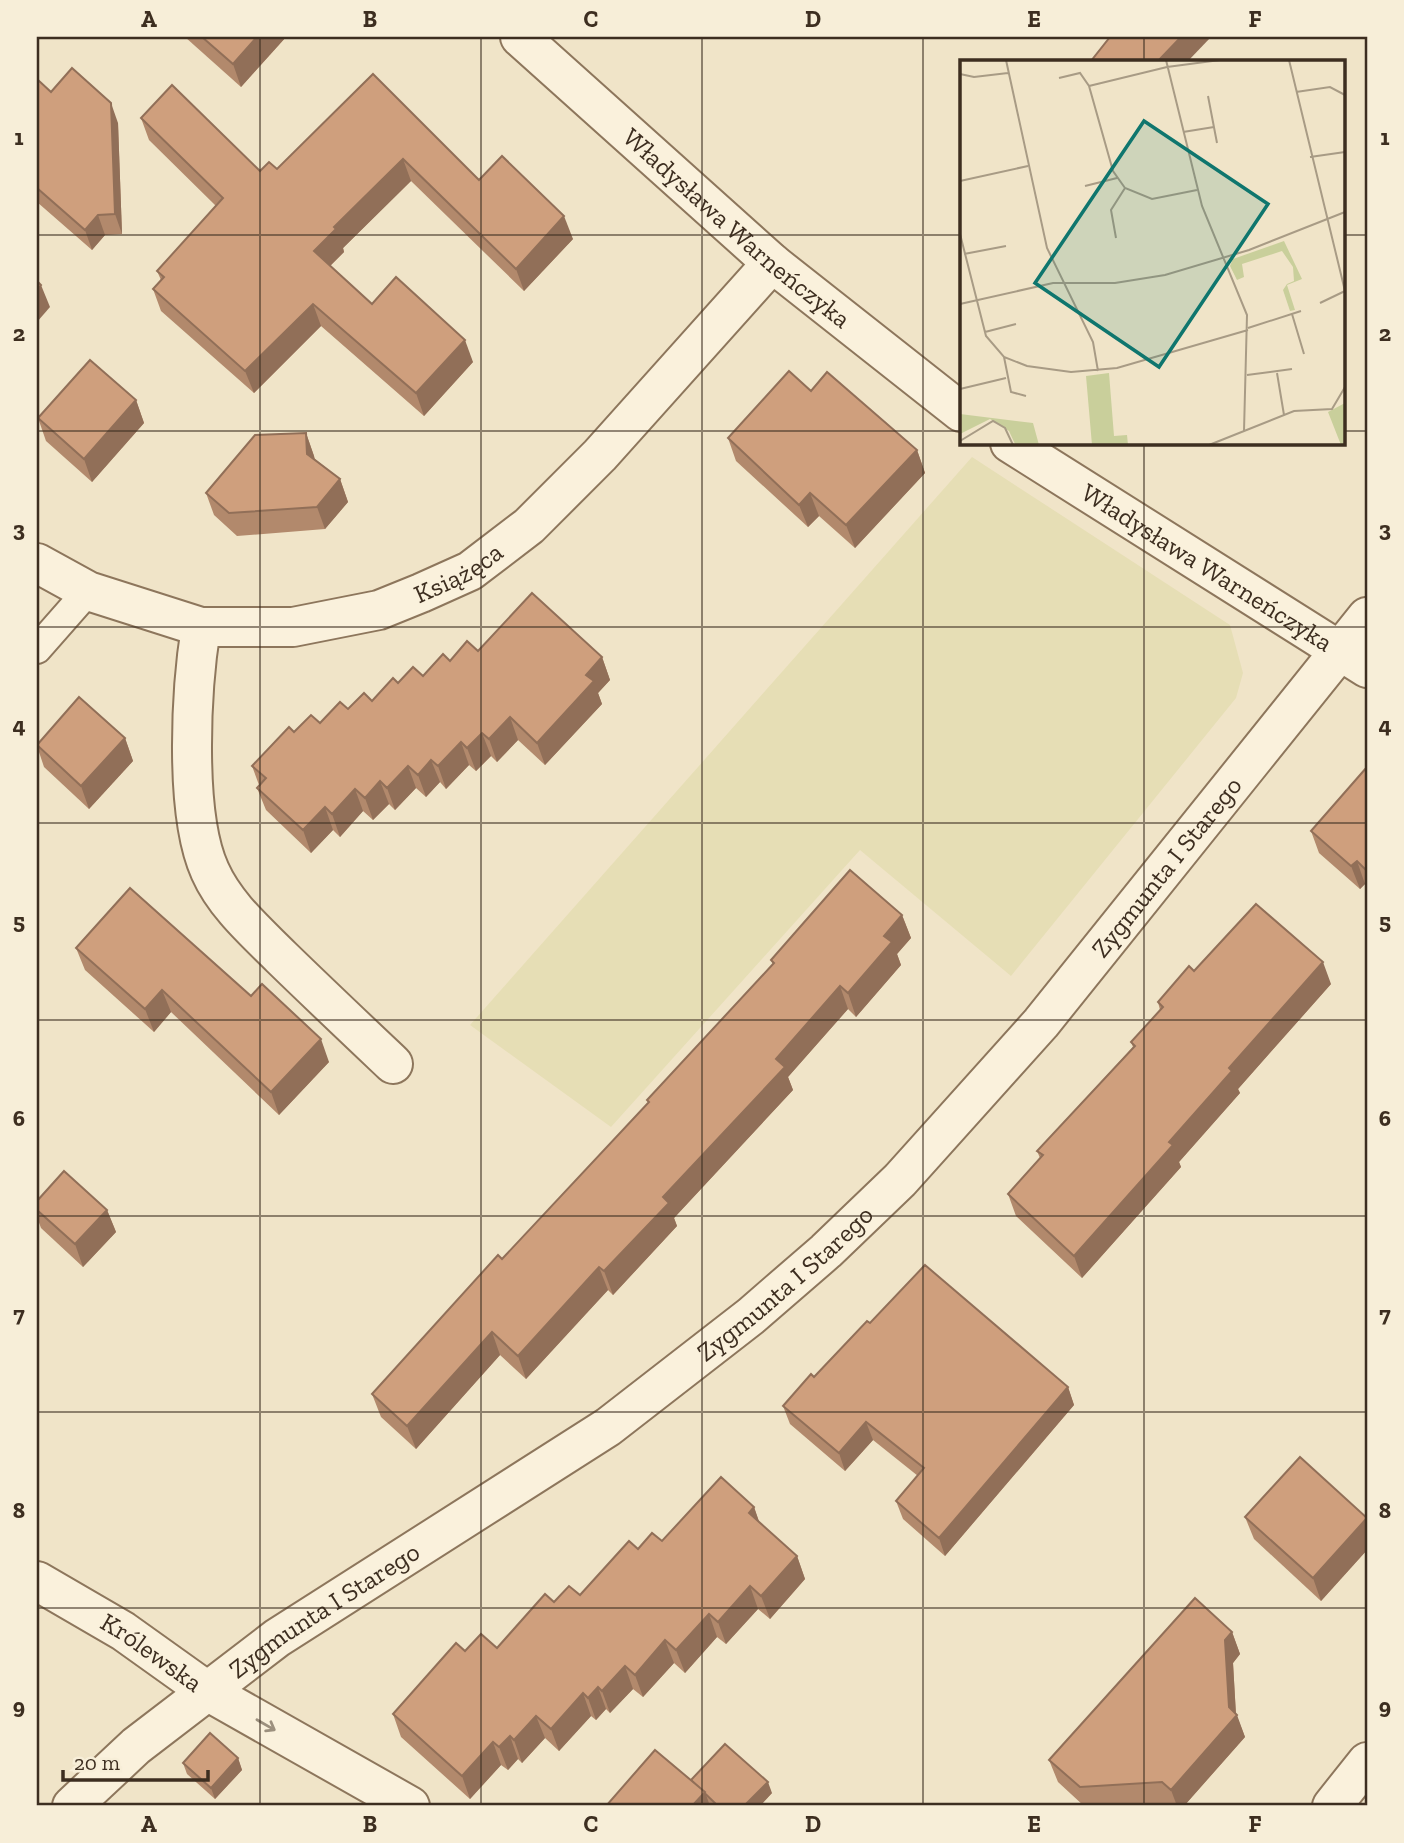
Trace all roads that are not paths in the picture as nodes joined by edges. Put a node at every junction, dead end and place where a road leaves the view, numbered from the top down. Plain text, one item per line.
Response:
1 (520, 37) edge
2 (772, 263) junction
3 (960, 411) edge
4 (1012, 444) edge
5 (37, 563) edge
6 (88, 591) junction
7 (1367, 617) edge
8 (201, 627) junction
9 (37, 649) edge
10 (1353, 660) edge
11 (393, 1064) dead end
12 (37, 1581) edge
13 (207, 1691) junction
14 (1367, 1762) edge
15 (72, 1806) edge
16 (410, 1806) edge
17 (1332, 1806) edge

1 - 2 street, Władysława Warneńczyka
2 - 3 street, Władysława Warneńczyka
2 - 8 street, Książęca
4 - 10 street, Władysława Warneńczyka
5 - 6 street, Książęca
6 - 8 street, Książęca
6 - 9 lane
7 - 10 street, Zygmunta I Starego
8 - 11 street
10 - 13 street, Zygmunta I Starego
12 - 13 street, Królewska
13 - 15 street, Zygmunta I Starego
13 -> 16 street, Królewska
14 - 17 street

